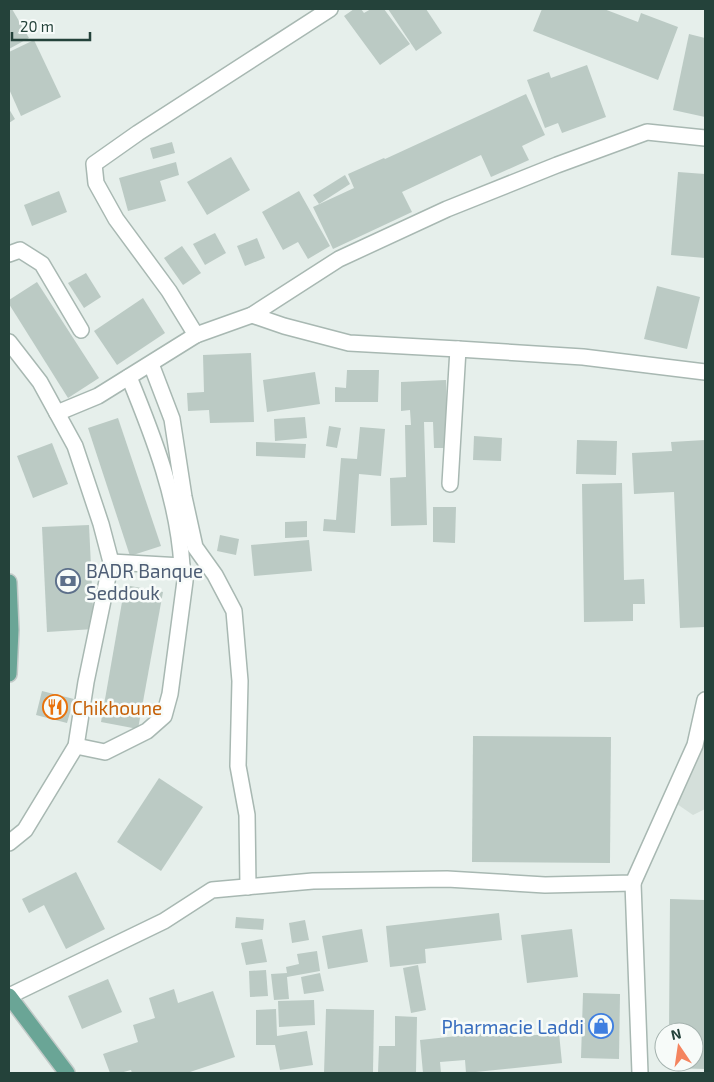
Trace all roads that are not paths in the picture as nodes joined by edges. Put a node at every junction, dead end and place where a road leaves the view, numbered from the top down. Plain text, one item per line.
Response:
1 (330, 9) edge
2 (705, 138) edge
3 (9, 254) edge
4 (252, 316) junction
5 (81, 330) dead end
6 (196, 335) junction
7 (9, 342) edge
8 (458, 348) junction
9 (151, 364) junction
10 (705, 372) edge
11 (129, 377) junction
12 (56, 413) junction
13 (450, 484) dead end
14 (111, 562) junction
15 (182, 566) junction
16 (9, 582) edge
17 (9, 674) edge
18 (705, 700) edge
19 (76, 746) junction
20 (9, 843) edge
21 (633, 882) junction
22 (248, 887) junction
23 (9, 996) edge
24 (66, 1073) edge
25 (640, 1073) edge

1 - 6 street
2 - 4 street
3 - 5 street
4 - 6 street
4 - 8 street
6 - 9 street
7 - 12 street
8 - 10 street
8 - 13 street
9 - 11 street
9 - 22 street
11 - 12 street
11 - 15 street
12 - 14 street
14 - 15 street
14 - 19 street
15 - 19 street
16 - 17 main road
18 - 21 street
19 - 20 street
21 - 22 street
21 - 25 street
22 - 23 street
23 - 24 main road

